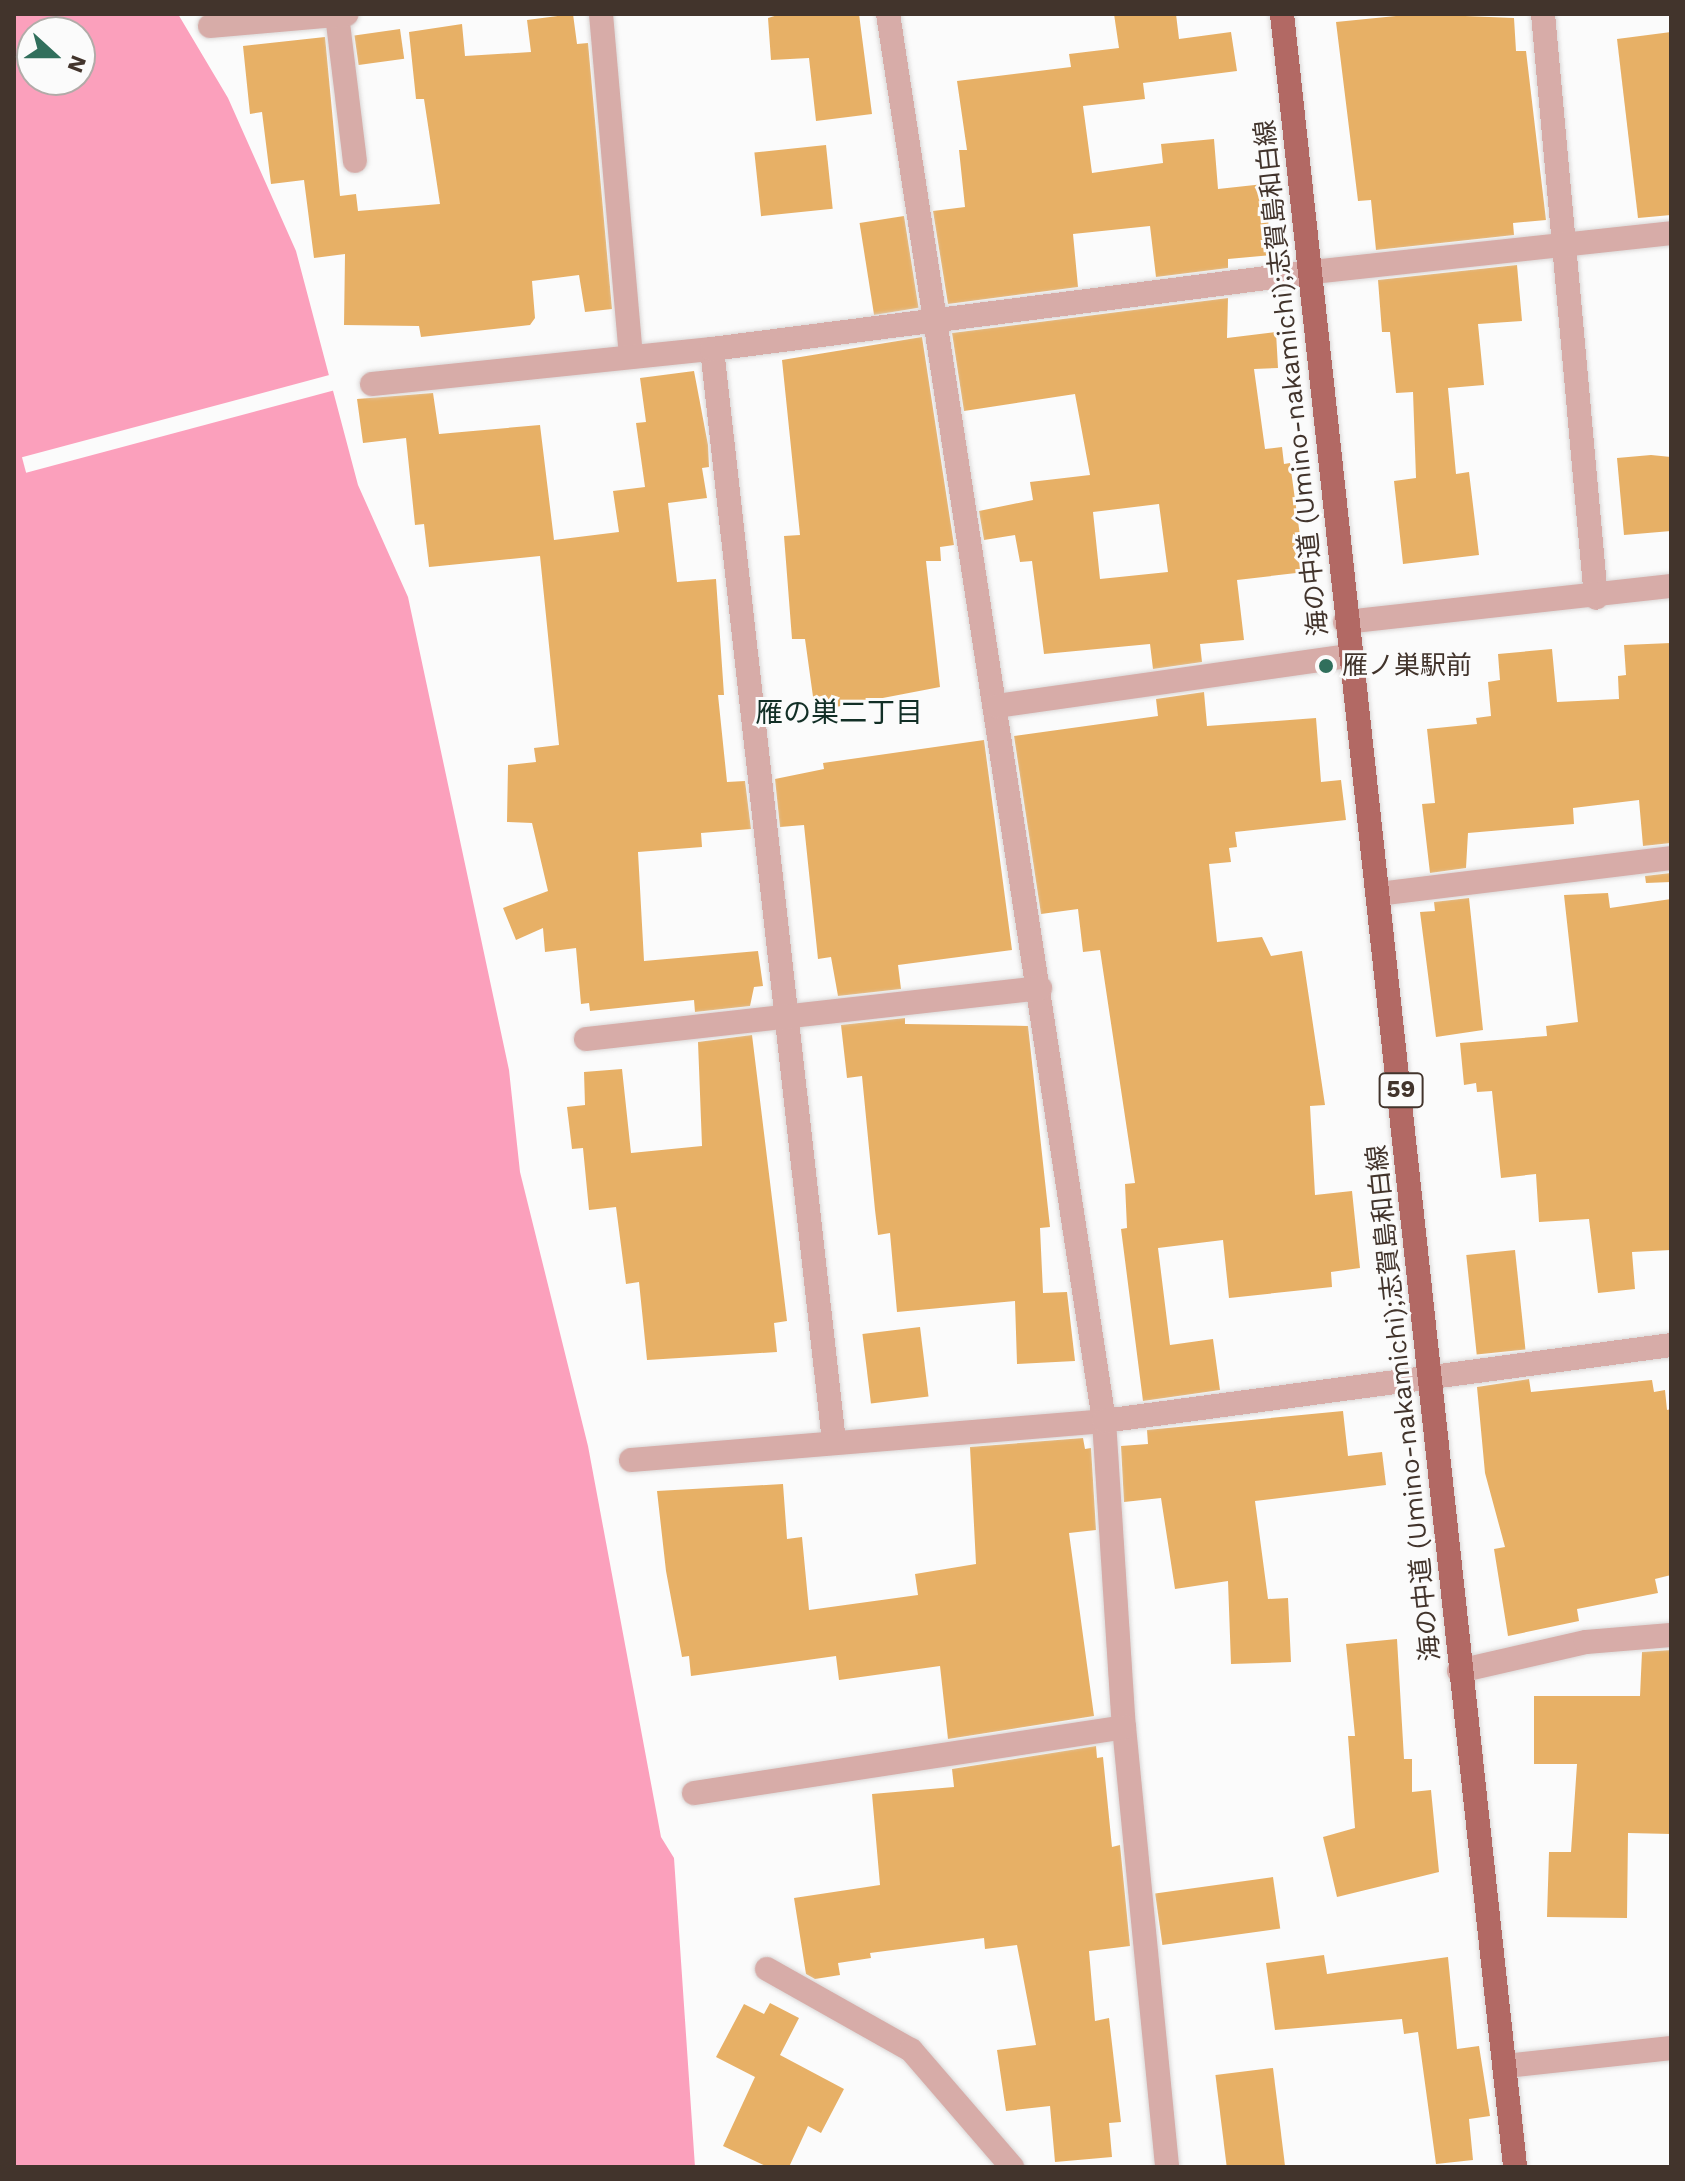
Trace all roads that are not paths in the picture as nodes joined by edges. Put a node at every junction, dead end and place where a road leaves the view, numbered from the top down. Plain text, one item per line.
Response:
1 (346, 14) edge
2 (601, 14) edge
3 (888, 14) edge
4 (1282, 14) edge
5 (1543, 14) edge
6 (337, 15) edge
7 (210, 26) dead end
8 (355, 161) dead end
9 (1671, 233) edge
10 (1564, 248) junction
11 (1313, 272) junction
12 (934, 322) junction
13 (712, 349) junction
14 (631, 356) junction
15 (372, 384) dead end
16 (1671, 586) edge
17 (1596, 598) junction
18 (1345, 622) junction
19 (1349, 656) junction
20 (997, 706) junction
21 (1671, 858) edge
22 (1379, 894) junction
23 (1040, 988) junction
24 (786, 1016) junction
25 (586, 1039) dead end
26 (1671, 1345) edge
27 (1432, 1379) junction
28 (1104, 1421) junction
29 (834, 1441) junction
30 (631, 1460) dead end
31 (1671, 1635) edge
32 (1459, 1671) junction
33 (1124, 1727) junction
34 (694, 1793) dead end
35 (767, 1969) dead end
36 (1671, 2048) edge
37 (1506, 2066) junction
38 (1012, 2167) edge
39 (1167, 2167) edge
40 (1515, 2167) edge

1 - 6 street
2 - 14 street
3 - 12 street
4 - 11 main road, 海の中道 (Umino-nakamichi);志賀島和白線 / 59
5 - 10 street
6 - 7 street
6 - 8 street
9 - 10 street
10 - 11 street
10 - 17 street
11 - 12 street
11 - 18 main road, 海の中道 (Umino-nakamichi);志賀島和白線 / 59
12 - 13 street
12 - 20 street
13 - 14 street
13 - 24 street
14 - 15 street
16 - 17 street
17 - 18 street
18 - 19 main road, 海の中道 (Umino-nakamichi);志賀島和白線 / 59
19 - 20 street
19 - 22 main road, 海の中道 (Umino-nakamichi);志賀島和白線 / 59
20 - 23 street
21 - 22 street
22 - 27 main road, 海の中道 (Umino-nakamichi);志賀島和白線 / 59
23 - 24 street
23 - 28 street
24 - 25 street
24 - 29 street
26 - 27 street
27 - 28 street
27 - 32 main road, 海の中道 (Umino-nakamichi);志賀島和白線 / 59
28 - 29 street
28 - 33 street
29 - 30 street
31 - 32 street
32 - 37 main road, 海の中道 (Umino-nakamichi);志賀島和白線 / 59
33 - 34 street
33 - 39 street
35 - 38 street
36 - 37 street
37 - 40 main road, 海の中道 (Umino-nakamichi);志賀島和白線 / 59

